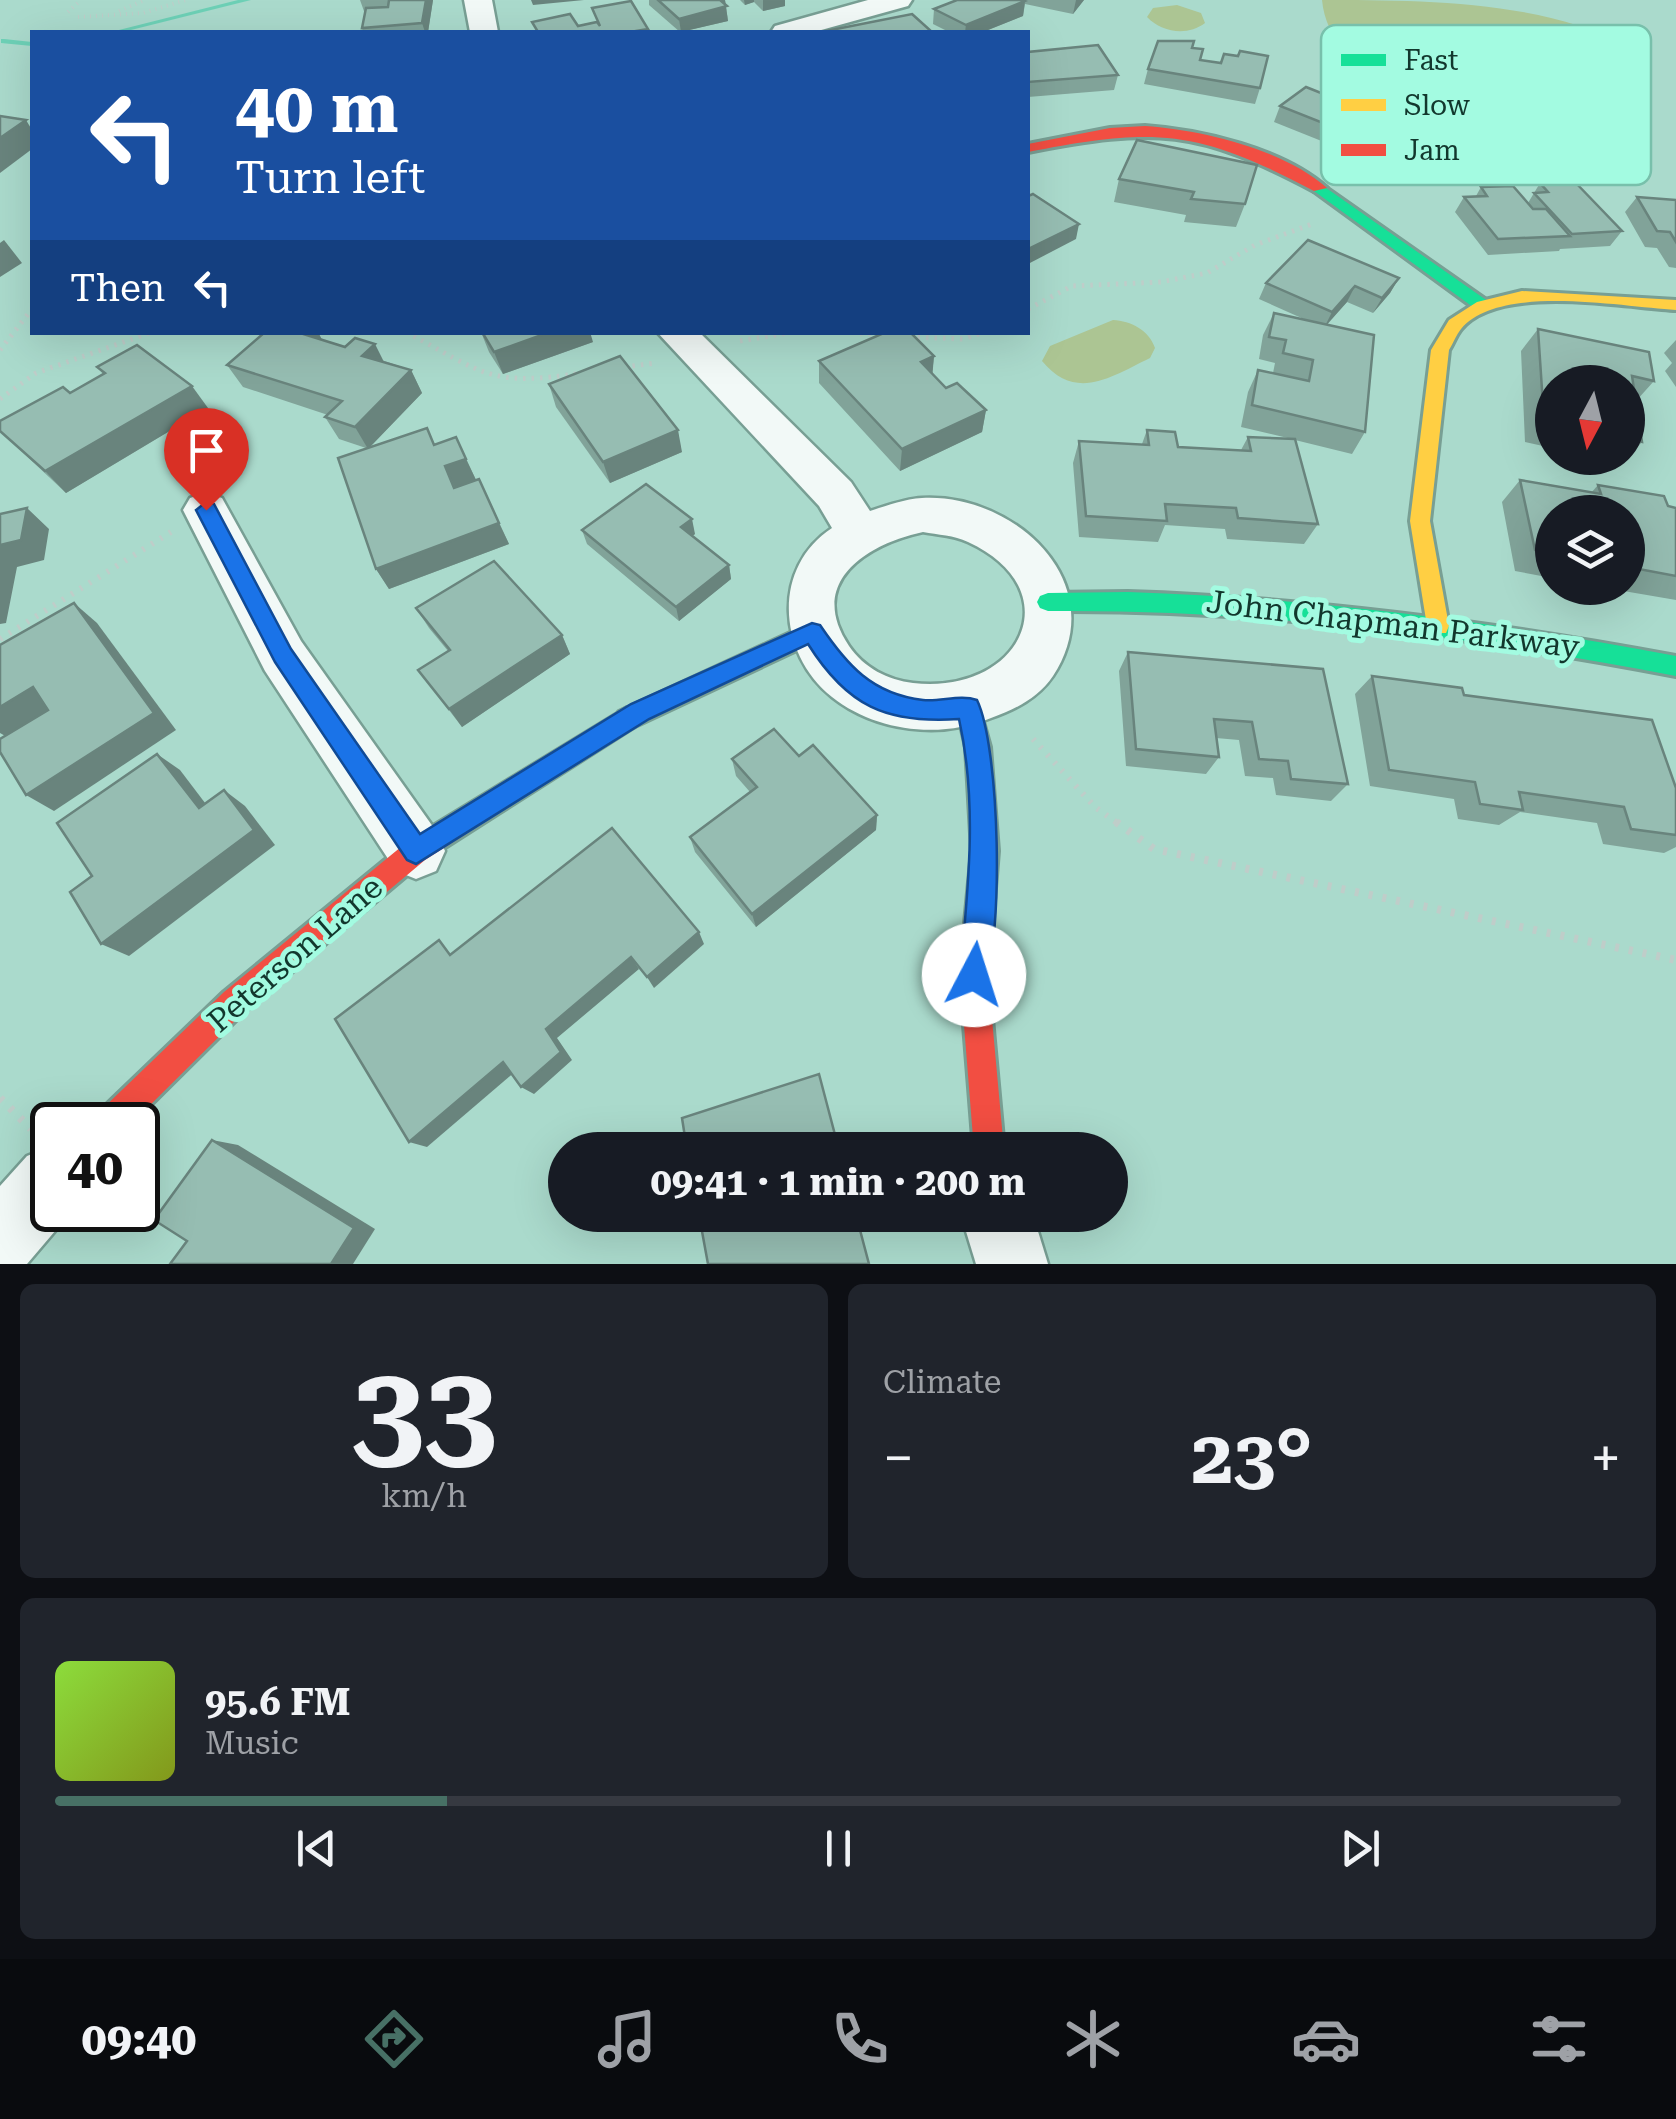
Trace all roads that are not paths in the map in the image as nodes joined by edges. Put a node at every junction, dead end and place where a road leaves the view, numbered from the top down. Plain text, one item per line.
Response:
1 (478, 0) edge
2 (898, 0) edge
3 (484, 30) edge
4 (791, 30) edge
5 (1030, 147) edge
6 (1676, 305) edge
7 (1483, 306) junction
8 (668, 347) edge
9 (206, 510) road end
10 (858, 531) junction
11 (1048, 602) junction
12 (1438, 626) junction
13 (812, 632) junction
14 (1676, 666) edge
15 (984, 702) junction
16 (416, 851) junction
17 (132, 1102) edge
18 (987, 1132) edge
19 (30, 1188) edge
20 (1002, 1232) edge
21 (0, 1240) edge
22 (1012, 1264) edge

1 - 3 street
2 - 4 street
5 - 7 street
6 - 7 street
7 - 12 street
8 - 10 street
9 - 16 street
10 - 11 street
10 - 13 street
11 - 12 street, John Chapman Parkway
11 - 15 street
12 - 14 street, John Chapman Parkway
13 - 15 street
13 - 16 street, Peterson Lane
15 - 18 street
16 - 17 street, Peterson Lane
19 - 21 street
20 - 22 street

